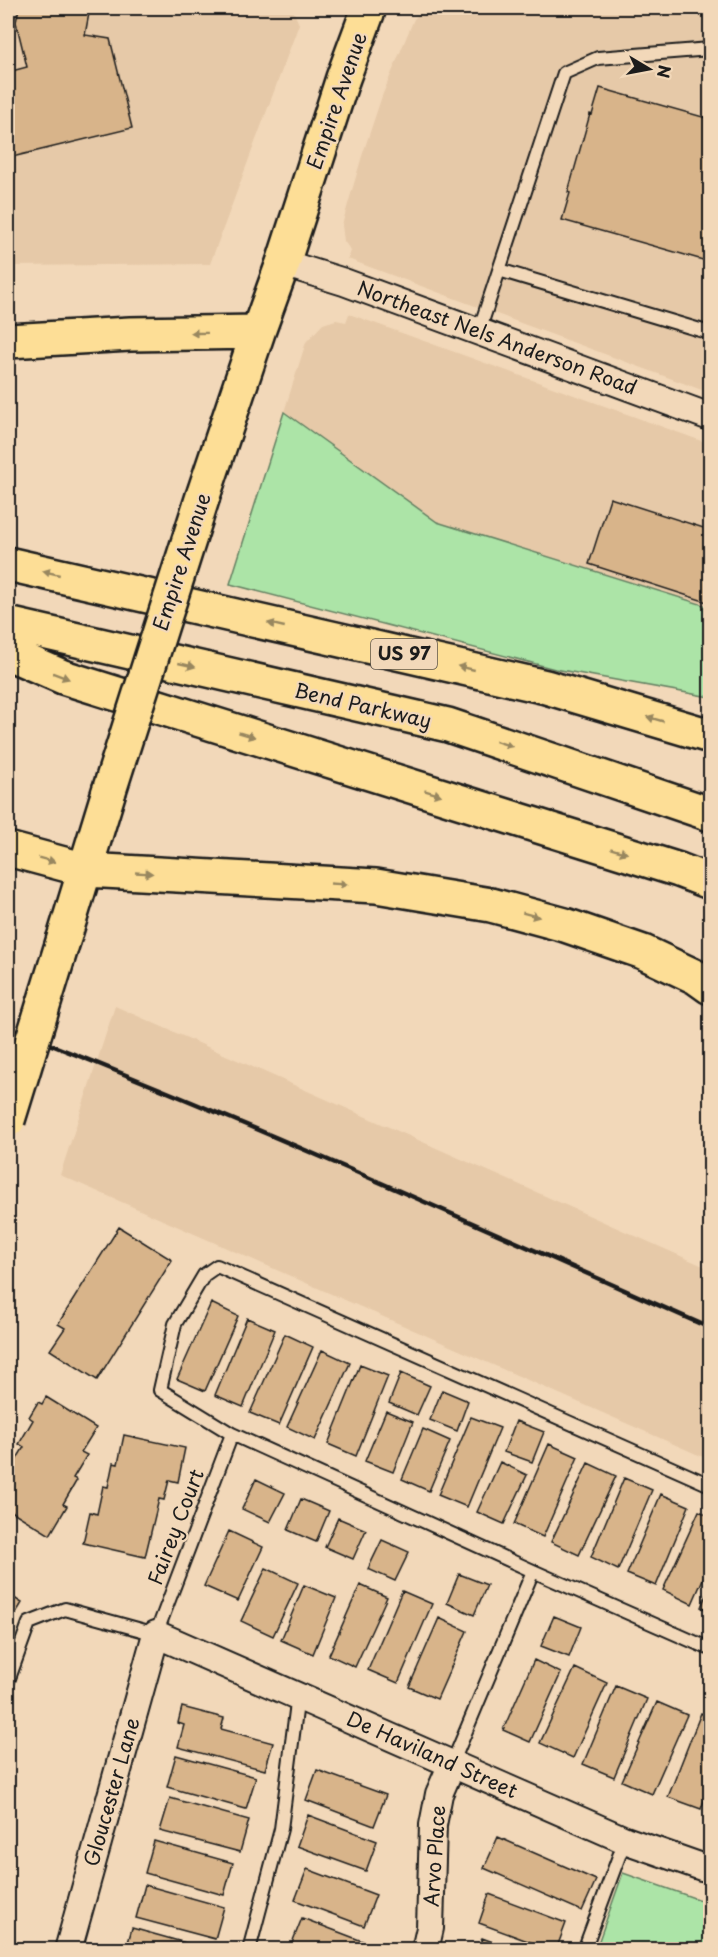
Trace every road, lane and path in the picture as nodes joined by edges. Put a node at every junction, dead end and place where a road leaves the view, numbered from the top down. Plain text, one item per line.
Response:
1 (369, 8) edge
2 (711, 49) edge
3 (283, 264) junction
4 (499, 270) junction
5 (258, 332) junction
6 (479, 332) junction
7 (711, 333) edge
8 (8, 342) edge
9 (711, 417) edge
10 (8, 564) edge
11 (8, 624) edge
12 (8, 653) edge
13 (711, 736) edge
14 (711, 813) edge
15 (8, 849) edge
16 (86, 870) junction
17 (711, 882) edge
18 (711, 987) edge
19 (8, 1120) edge
20 (232, 1434) junction
21 (711, 1485) edge
22 (533, 1571) junction
23 (156, 1634) junction
24 (711, 1649) edge
25 (8, 1680) edge
26 (298, 1695) junction
27 (452, 1764) junction
28 (625, 1840) junction
29 (711, 1868) edge
30 (68, 1950) edge
31 (249, 1950) edge
32 (425, 1950) edge
33 (584, 1950) edge

1 - 3 highway, Empire Avenue
2 - 4 lane
3 - 5 highway, Empire Avenue
3 - 6 street, Northeast Nels Anderson Road
4 - 6 lane
4 - 7 lane
5 -> 8 highway
5 - 16 highway, Empire Avenue, bridge
6 - 9 street, Northeast Nels Anderson Road
13 -> 10 highway, US 97
11 -> 14 highway, Bend Parkway
12 -> 17 highway
15 -> 16 highway
16 -> 18 highway
16 - 19 highway, Empire Avenue, bridge
20 - 21 lane
20 - 22 lane
20 - 23 lane, Fairey Court
22 - 24 lane
22 - 27 lane
23 - 25 lane
23 - 26 street, De Haviland Street
23 - 30 street, Gloucester Lane
26 - 27 street, De Haviland Street
26 - 31 lane
27 - 28 street, De Haviland Street
27 - 32 street, Arvo Place
28 - 29 street, De Haviland Street
28 - 33 lane

